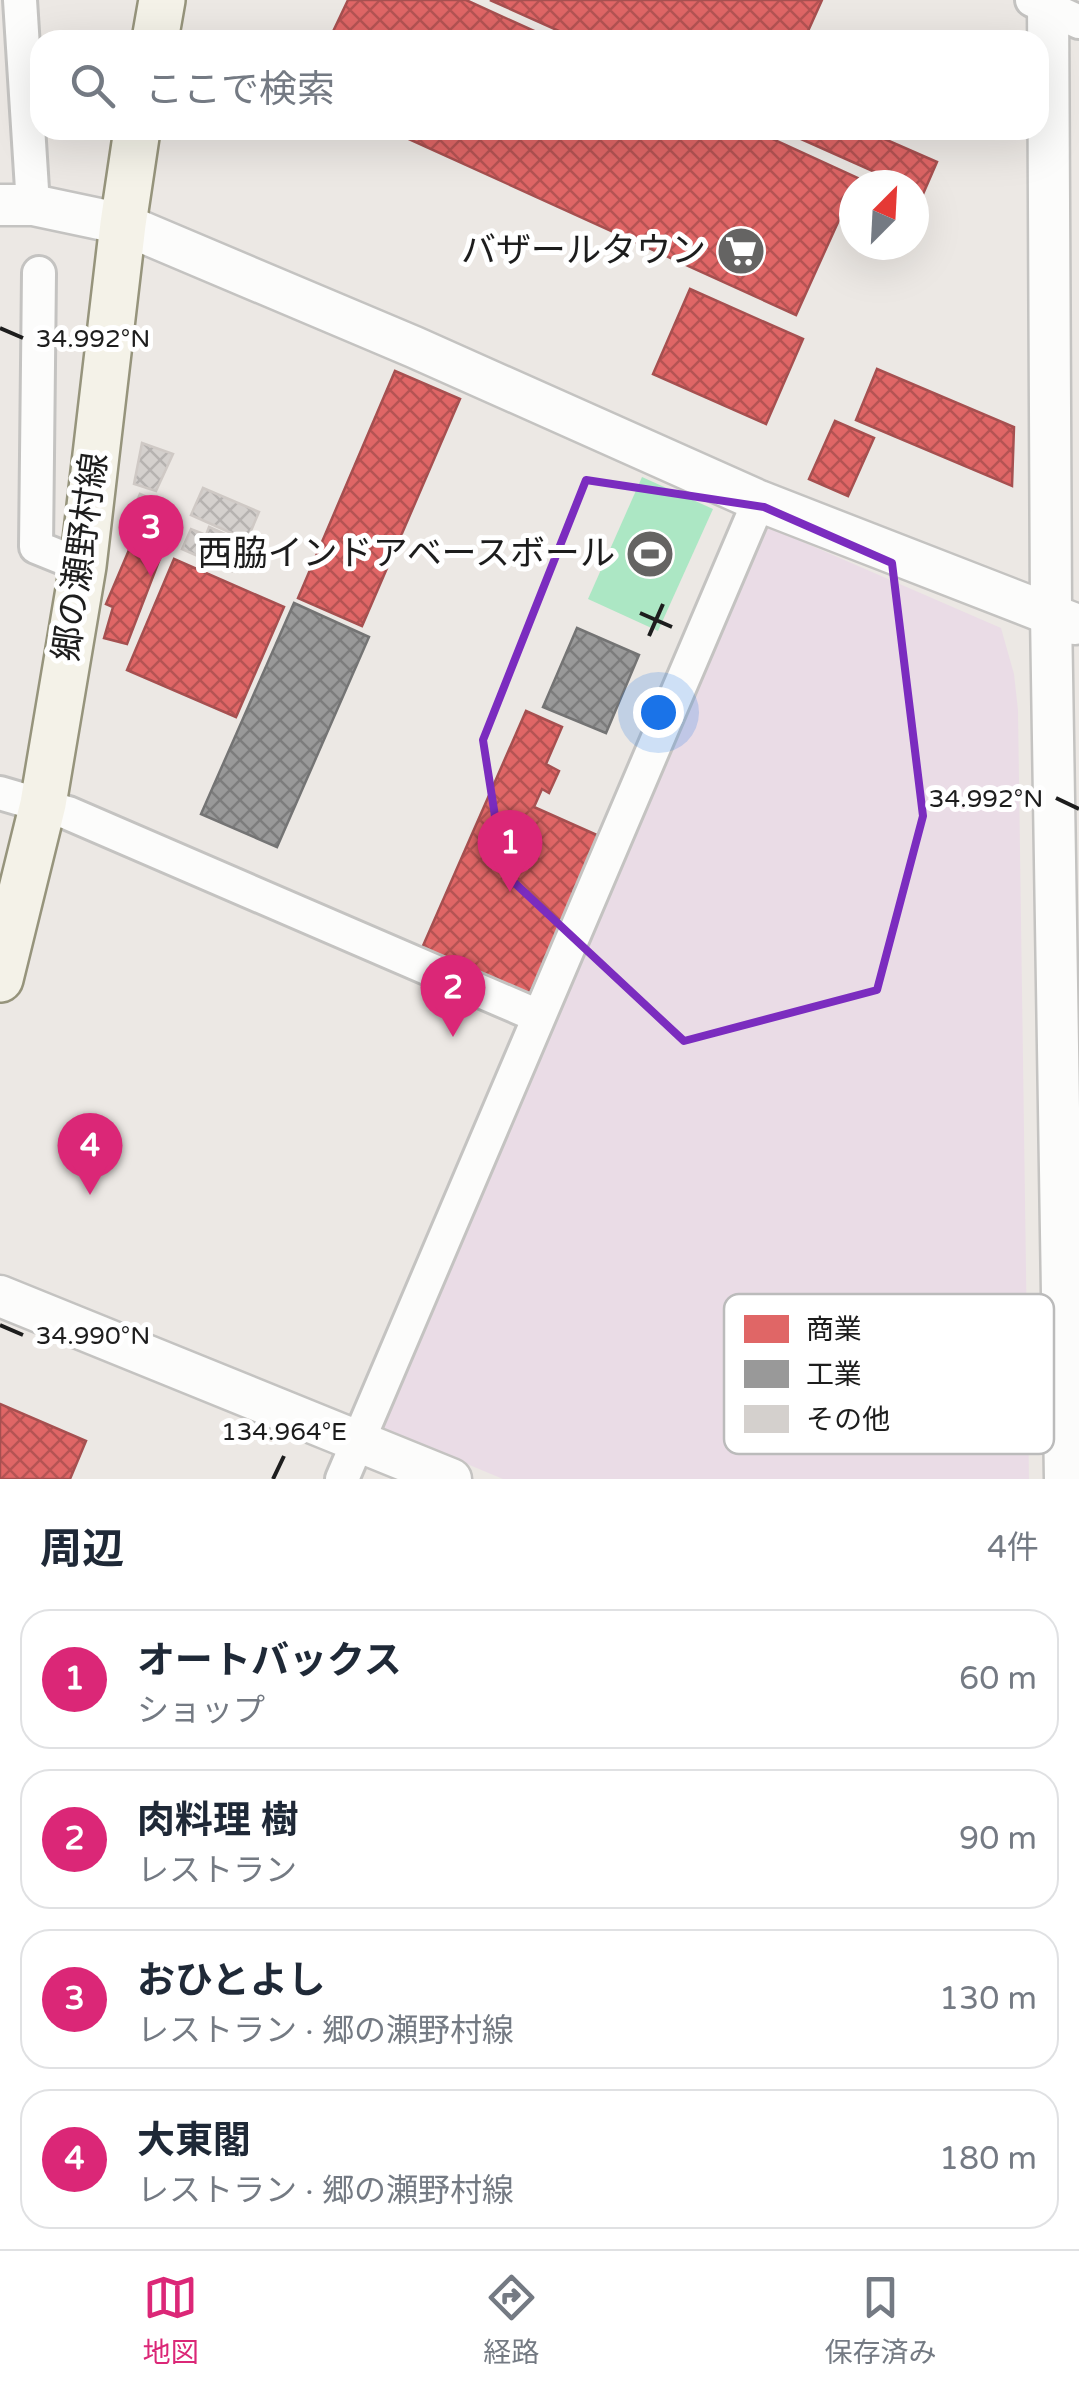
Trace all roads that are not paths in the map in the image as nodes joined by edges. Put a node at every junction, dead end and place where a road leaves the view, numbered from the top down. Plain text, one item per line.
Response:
1 (20, 0) edge
2 (162, 0) edge
3 (1052, 7) edge
4 (156, 30) edge
5 (136, 140) edge
6 (16, 205) edge
7 (123, 224) junction
8 (40, 273) dead end
9 (758, 501) junction
10 (83, 566) junction
11 (1065, 620) edge
12 (0, 793) edge
13 (43, 804) junction
14 (0, 979) edge
15 (538, 1016) junction
16 (1070, 1262) edge
17 (0, 1296) edge
18 (358, 1440) junction
19 (342, 1479) edge
20 (452, 1479) edge
21 (1065, 1479) edge

1 - 6 street
2 - 4 main road
3 - 11 street
5 - 7 main road, 郷の瀬野村線
6 - 7 street
7 - 9 street
7 - 10 main road, 郷の瀬野村線
8 - 10 street
9 - 11 street
9 - 15 street
10 - 13 main road, 郷の瀬野村線
11 - 16 street
12 - 13 street
13 - 14 main road, 郷の瀬野村線
13 - 15 street
15 - 18 street
16 - 21 street
17 - 18 street
18 - 19 street
18 - 20 street

